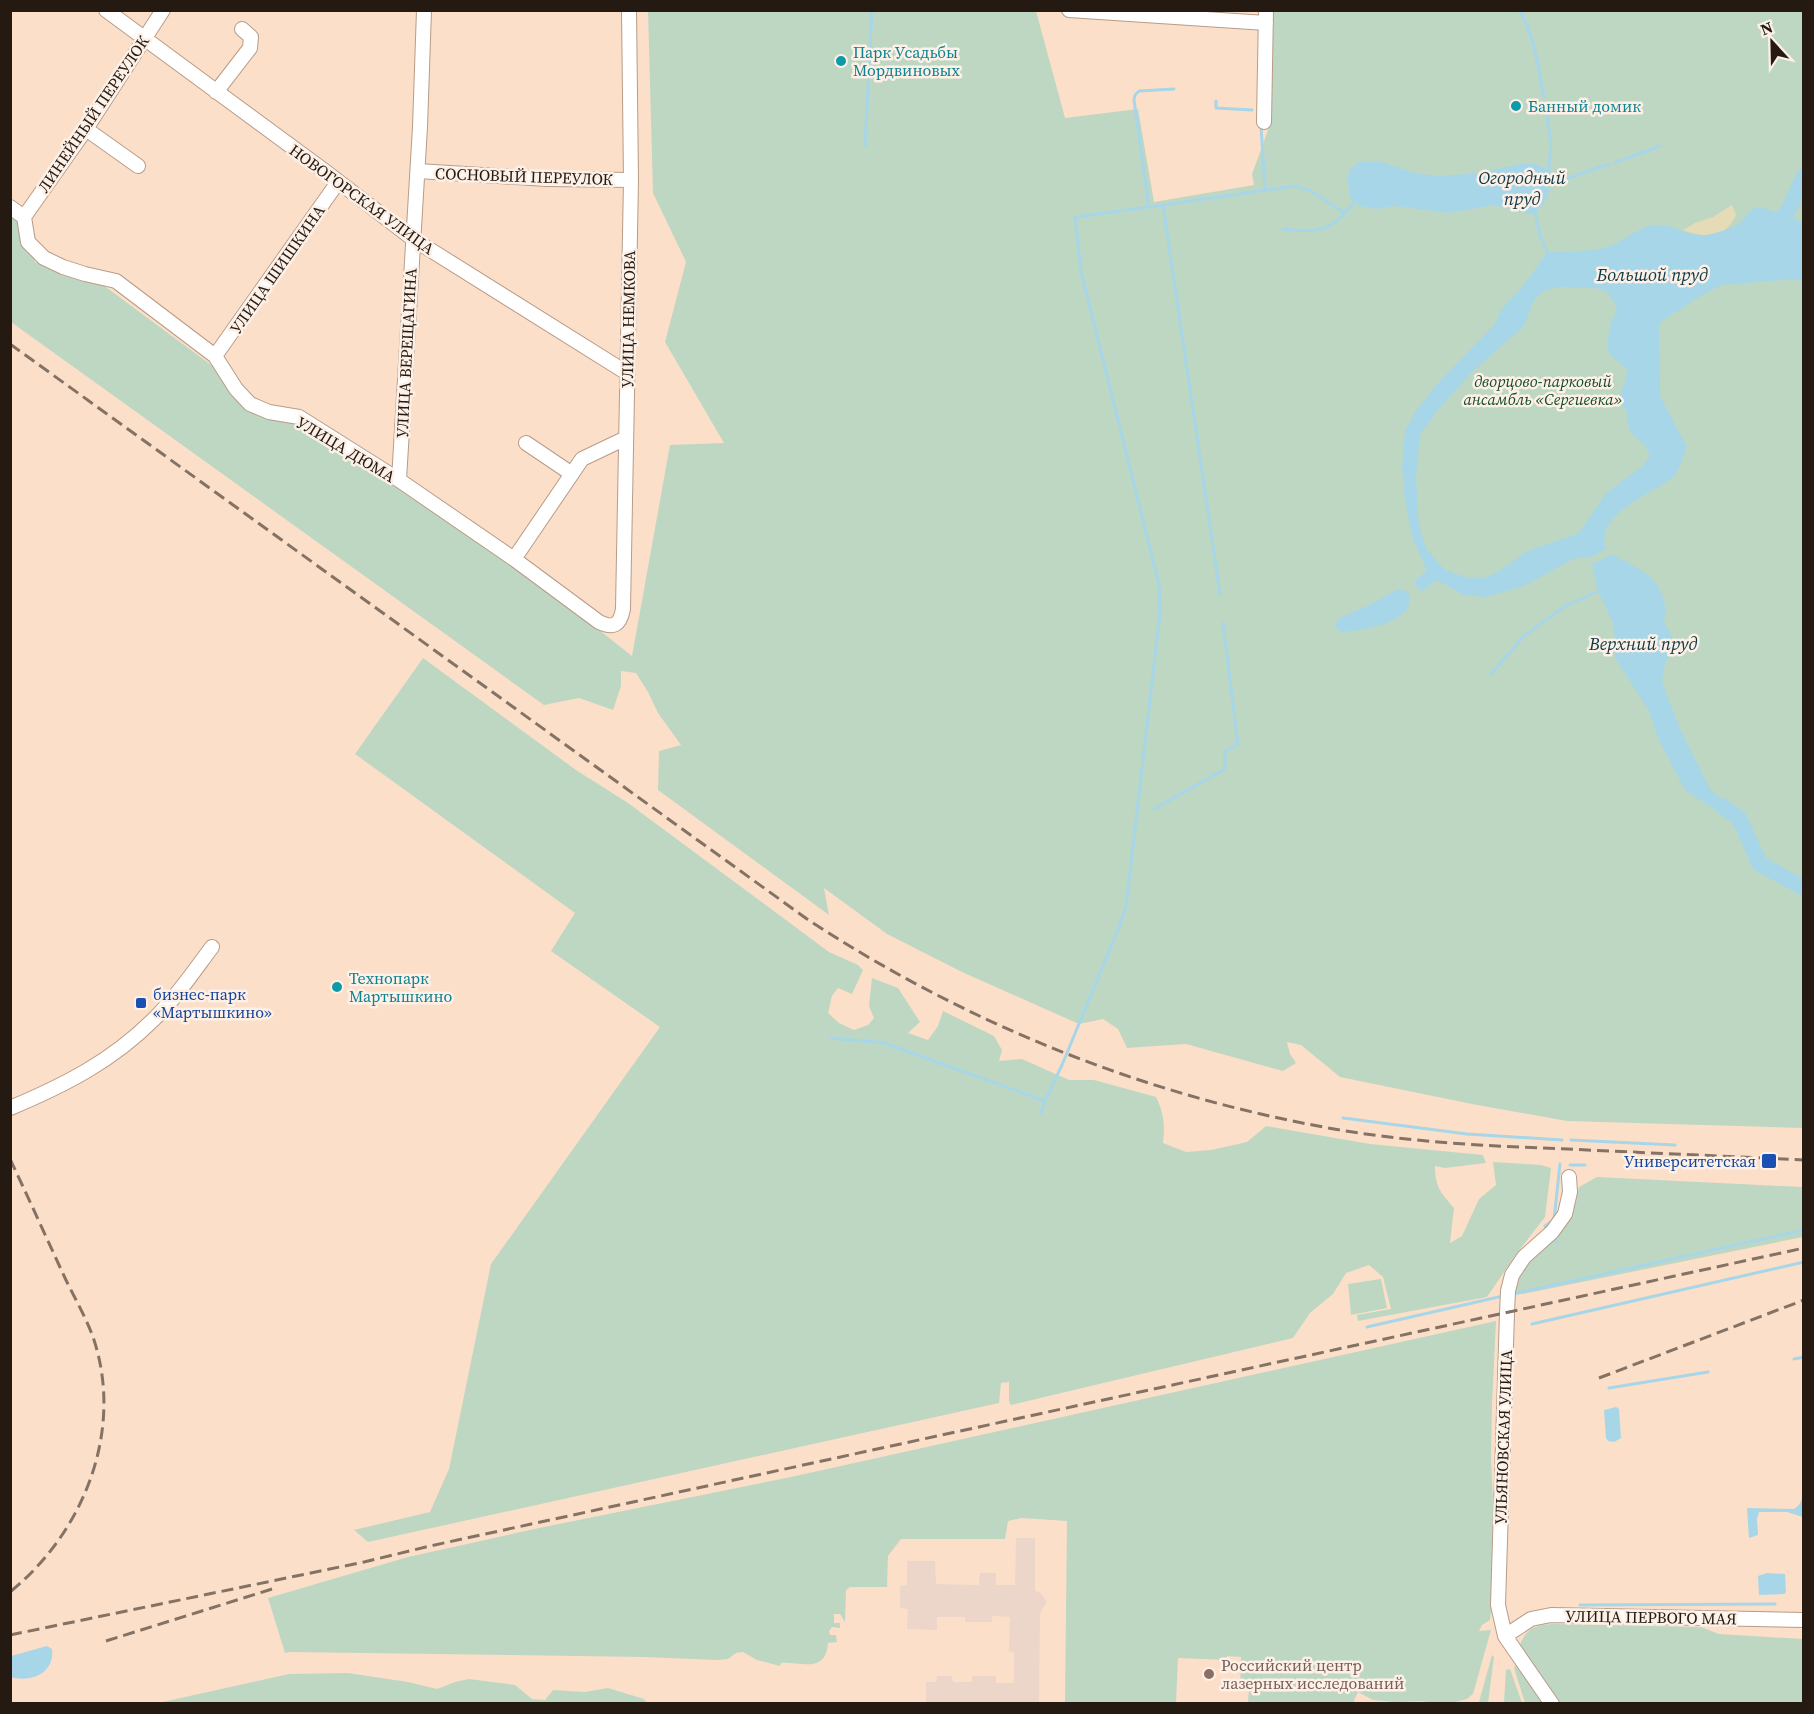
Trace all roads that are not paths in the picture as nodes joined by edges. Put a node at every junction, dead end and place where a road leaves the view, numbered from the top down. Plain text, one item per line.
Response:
1 (106, 10) edge
2 (163, 10) edge
3 (424, 10) edge
4 (628, 10) edge
5 (1069, 10) edge
6 (1266, 17) edge
7 (242, 29) dead end
8 (143, 38) junction
9 (216, 92) junction
10 (1264, 122) dead end
11 (86, 129) junction
12 (138, 166) dead end
13 (418, 171) junction
14 (631, 180) junction
15 (338, 182) junction
16 (10, 207) edge
17 (24, 217) junction
18 (413, 239) junction
19 (215, 356) junction
20 (627, 373) junction
21 (626, 438) junction
22 (526, 443) dead end
23 (572, 474) junction
24 (399, 480) junction
25 (514, 560) junction
26 (615, 625) joint
27 (212, 947) dead end
28 (10, 1108) edge
29 (1569, 1177) dead end
30 (1803, 1620) edge
31 (1505, 1636) junction
32 (1552, 1704) edge

1 - 8 street, НОВОГОРСКАЯ УЛИЦА
2 - 8 street, ЛИНЕЙНЫЙ ПЕРЕУЛОК
3 - 13 street, УЛИЦА ВЕРЕЩАГИНА
4 - 14 street, УЛИЦА НЕМКОВА
5 - 6 street
6 - 10 street
7 - 9 street
8 - 9 street, НОВОГОРСКАЯ УЛИЦА
8 - 11 street, ЛИНЕЙНЫЙ ПЕРЕУЛОК
9 - 15 street, НОВОГОРСКАЯ УЛИЦА
11 - 12 street
11 - 17 street, ЛИНЕЙНЫЙ ПЕРЕУЛОК
13 - 14 street, СОСНОВЫЙ ПЕРЕУЛОК
13 - 18 street, УЛИЦА ВЕРЕЩАГИНА
14 - 20 street, УЛИЦА НЕМКОВА
15 - 18 street, НОВОГОРСКАЯ УЛИЦА
15 - 19 street, УЛИЦА ШИШКИНА
16 - 17 street
17 - 19 street, УЛИЦА ДЮМА
18 - 20 street, НОВОГОРСКАЯ УЛИЦА
18 - 24 street, УЛИЦА ВЕРЕЩАГИНА
19 - 24 street, УЛИЦА ДЮМА
20 - 21 street, УЛИЦА НЕМКОВА
21 - 23 street
21 - 26 street, УЛИЦА НЕМКОВА
22 - 23 street
23 - 25 street
24 - 25 street, УЛИЦА ДЮМА
25 - 26 street, УЛИЦА ДЮМА
27 - 28 street
29 - 31 street, УЛЬЯНОВСКАЯ УЛИЦА
30 - 31 street, УЛИЦА ПЕРВОГО МАЯ
31 - 32 street, УЛЬЯНОВСКАЯ УЛИЦА

